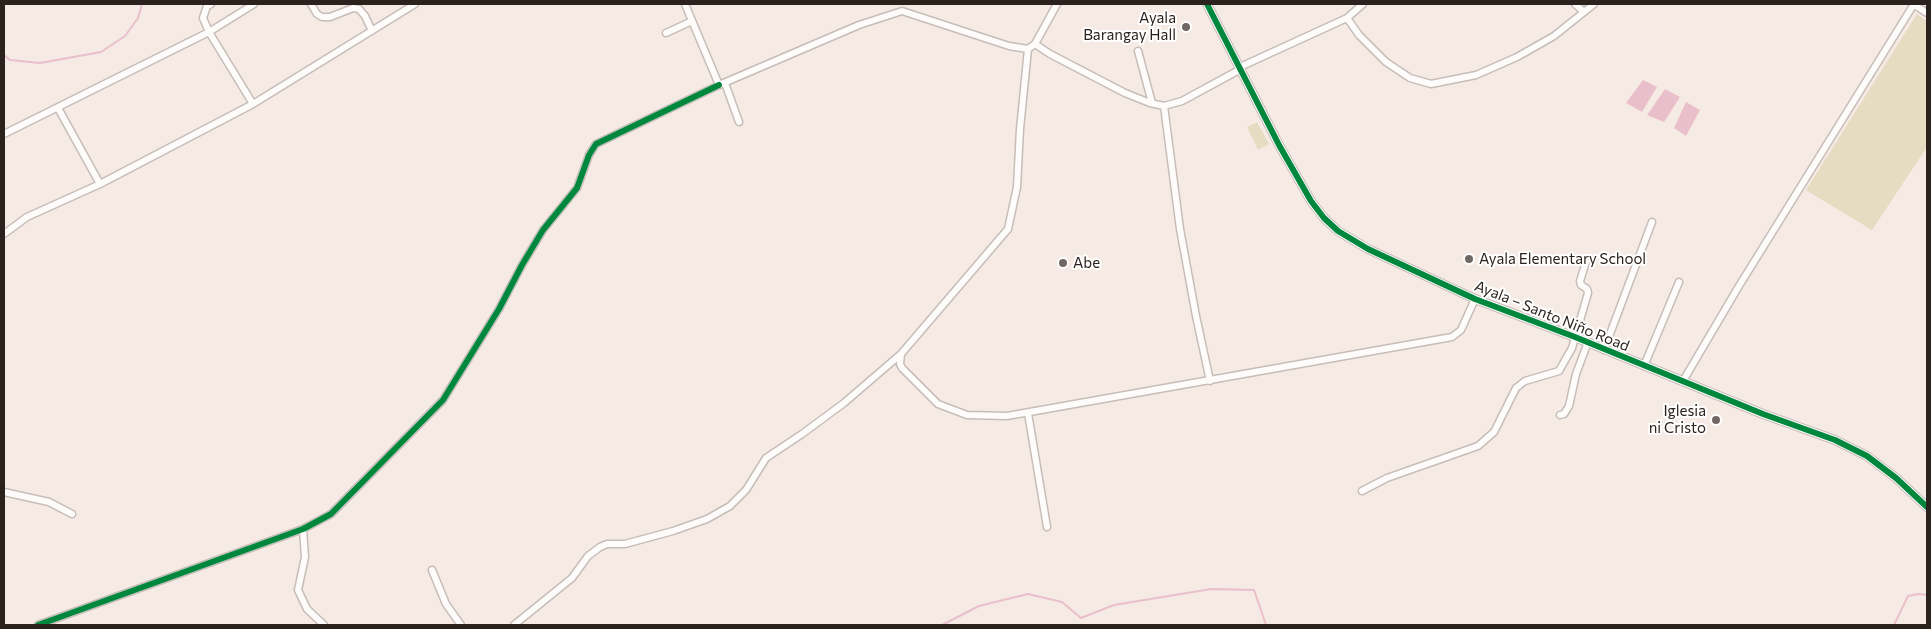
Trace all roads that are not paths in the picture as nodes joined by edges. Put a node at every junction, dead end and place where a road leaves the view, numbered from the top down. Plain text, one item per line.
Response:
1 (211, 4) edge
2 (254, 4) edge
3 (311, 4) edge
4 (415, 4) edge
5 (685, 4) edge
6 (1056, 4) edge
7 (1207, 4) edge
8 (1363, 4) edge
9 (1576, 4) edge
10 (1594, 4) edge
11 (1913, 4) edge
12 (904, 7) edge
13 (1584, 12) junction
14 (1927, 12) edge
15 (1347, 18) junction
16 (692, 21) junction
17 (372, 31) junction
18 (209, 32) junction
19 (666, 34) dead end
20 (1035, 44) junction
21 (1028, 49) junction
22 (1138, 50) dead end
23 (1241, 68) junction
24 (722, 84) junction
25 (253, 104) junction
26 (1152, 104) junction
27 (1164, 106) junction
28 (58, 108) junction
29 (739, 122) dead end
30 (4, 134) edge
31 (100, 184) junction
32 (1652, 222) dead end
33 (4, 234) edge
34 (1586, 262) dead end
35 (1679, 282) dead end
36 (1475, 299) junction
37 (1575, 337) junction
38 (1588, 342) junction
39 (1604, 350) junction
40 (902, 354) junction
41 (1644, 366) junction
42 (1210, 380) junction
43 (1683, 381) junction
44 (1028, 413) junction
45 (1560, 415) dead end
46 (1362, 491) dead end
47 (4, 492) edge
48 (1927, 507) edge
49 (72, 514) dead end
50 (1047, 527) dead end
51 (303, 530) junction
52 (432, 570) dead end
53 (38, 625) edge
54 (324, 625) edge
55 (461, 625) edge
56 (514, 625) edge

1 - 18 street
2 - 18 street
3 - 17 street
4 - 17 street
5 - 16 street
6 - 20 street
7 - 23 street, Ayala – Santo Niño Road
8 - 15 street
9 - 13 street
10 - 13 street
11 - 14 street
11 - 43 street
12 - 21 street
12 - 24 street
13 - 15 street
15 - 23 street
16 - 19 street
16 - 24 street
17 - 25 street
18 - 25 street
18 - 28 street
20 - 21 street
20 - 26 street
21 - 40 street
22 - 26 street
23 - 27 street
23 - 36 street, Ayala – Santo Niño Road
24 - 29 street
24 - 51 street
25 - 31 street
26 - 27 street
27 - 42 street
28 - 30 street
28 - 31 street
31 - 33 street
32 - 39 street
34 - 37 street
35 - 41 street
36 - 37 street, Ayala – Santo Niño Road
36 - 42 street
37 - 38 street, Ayala – Santo Niño Road
37 - 46 street
38 - 39 street, Ayala – Santo Niño Road
38 - 45 street
39 - 41 street, Ayala – Santo Niño Road
40 - 44 street
40 - 56 street
41 - 43 street, Ayala – Santo Niño Road
42 - 44 street
43 - 48 street, Ayala – Santo Niño Road
44 - 50 street
47 - 49 street
51 - 53 street
51 - 54 street
52 - 55 street

